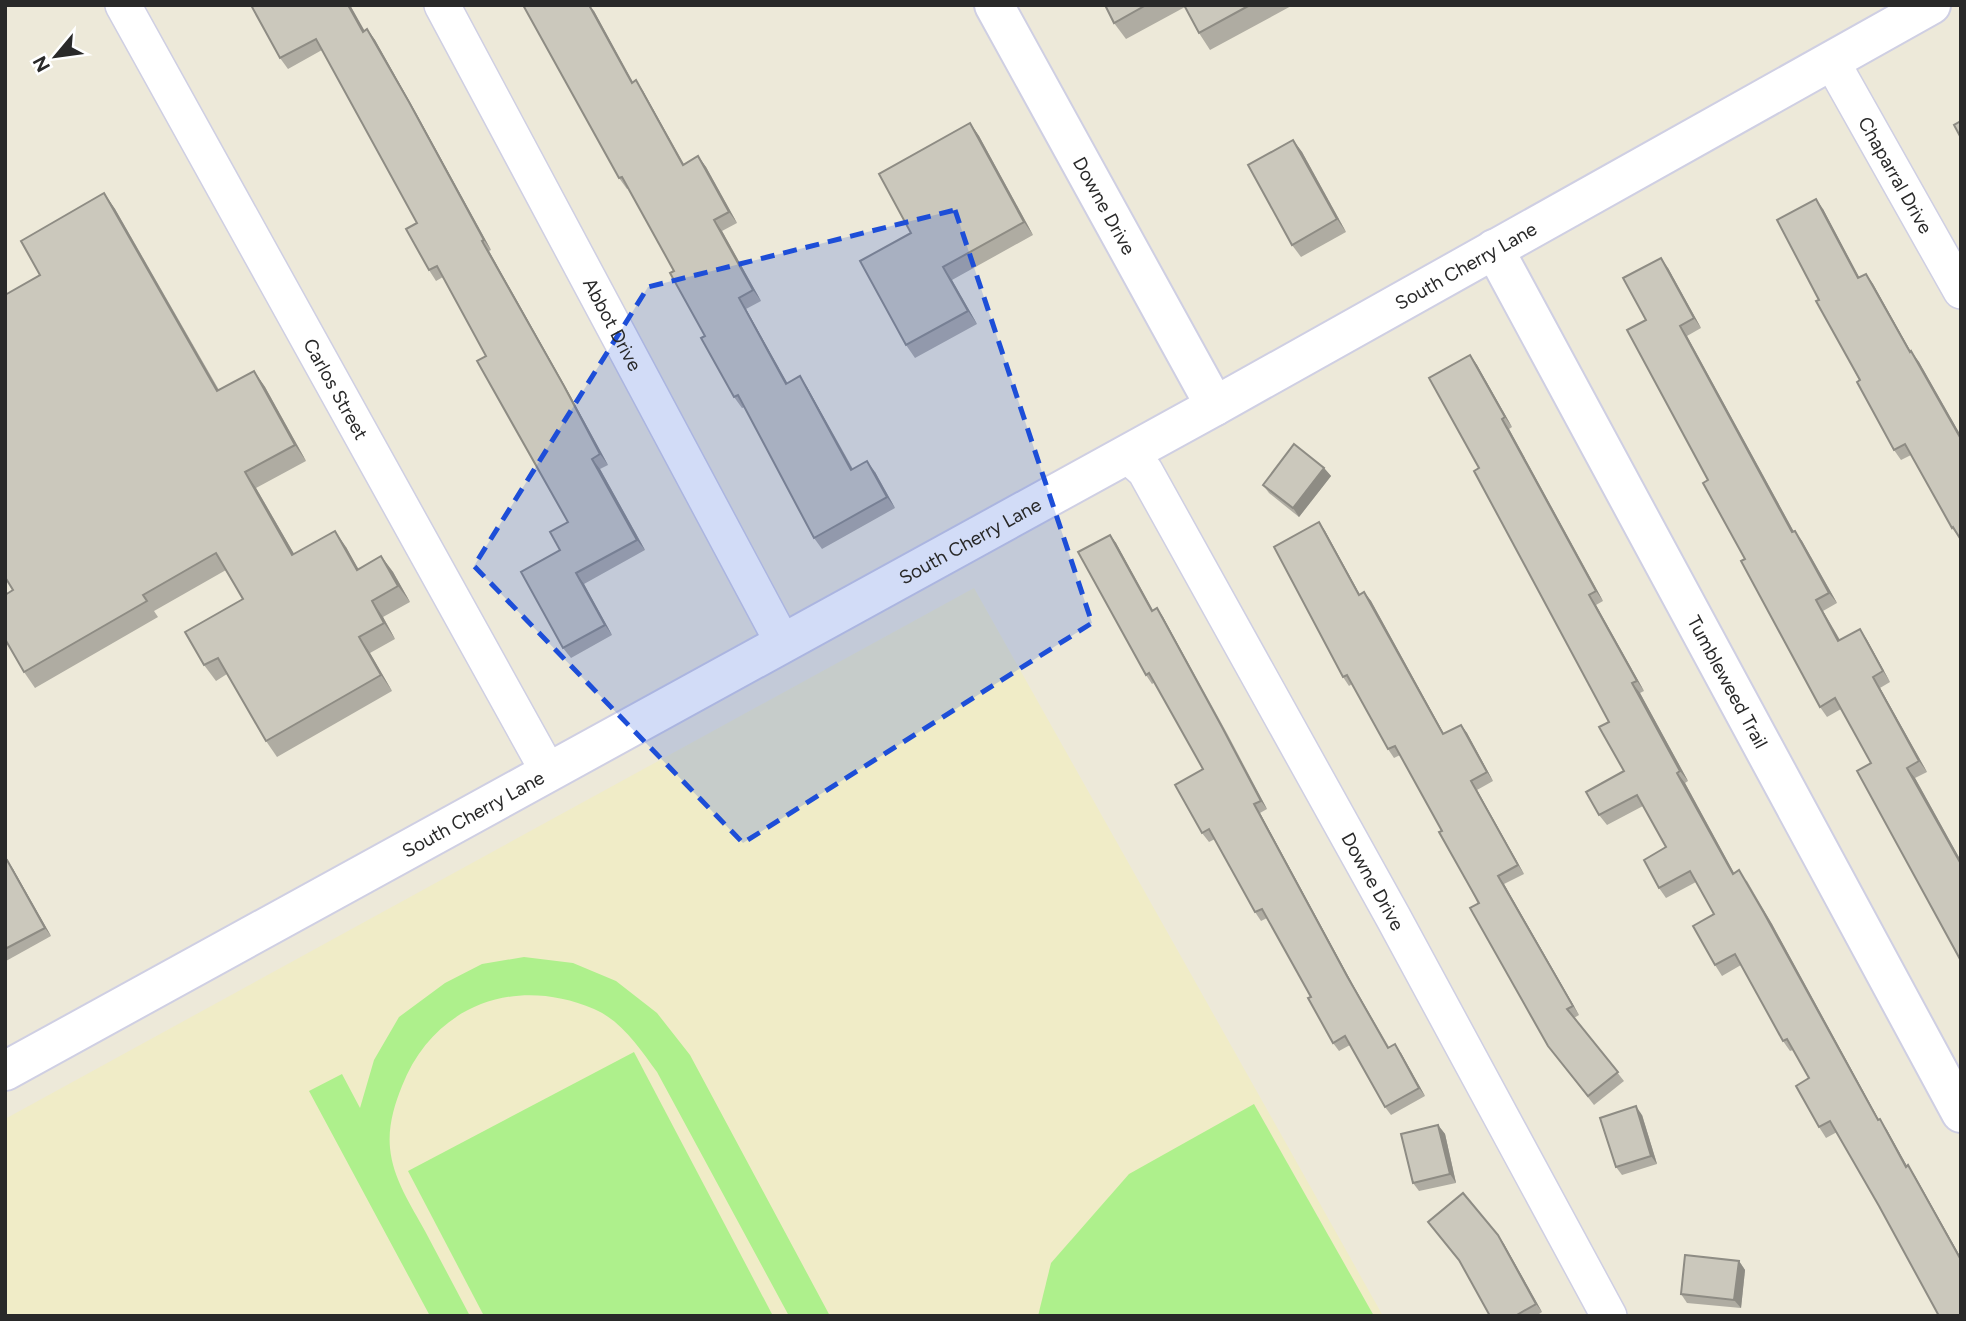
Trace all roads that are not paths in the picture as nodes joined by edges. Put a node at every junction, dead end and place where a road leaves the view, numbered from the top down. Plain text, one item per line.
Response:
1 (123, 5) edge
2 (442, 5) edge
3 (994, 5) edge
4 (1931, 5) edge
5 (1833, 60) junction
6 (1494, 249) junction
7 (1961, 291) edge
8 (1215, 406) junction
9 (1126, 454) junction
10 (783, 643) junction
11 (549, 772) junction
12 (5, 1071) edge
13 (1961, 1113) edge
14 (1609, 1316) edge

1 - 11 street, Carlos Street
2 - 10 street, Abbot Drive
3 - 8 street, Downe Drive
4 - 5 street, South Cherry Lane
5 - 6 street, South Cherry Lane
5 - 7 street, Chaparral Drive
6 - 8 street, South Cherry Lane
6 - 13 street, Tumbleweed Trail
8 - 9 street, South Cherry Lane
9 - 10 street, South Cherry Lane
9 - 14 street, Downe Drive
10 - 11 street, South Cherry Lane
11 - 12 street, South Cherry Lane

